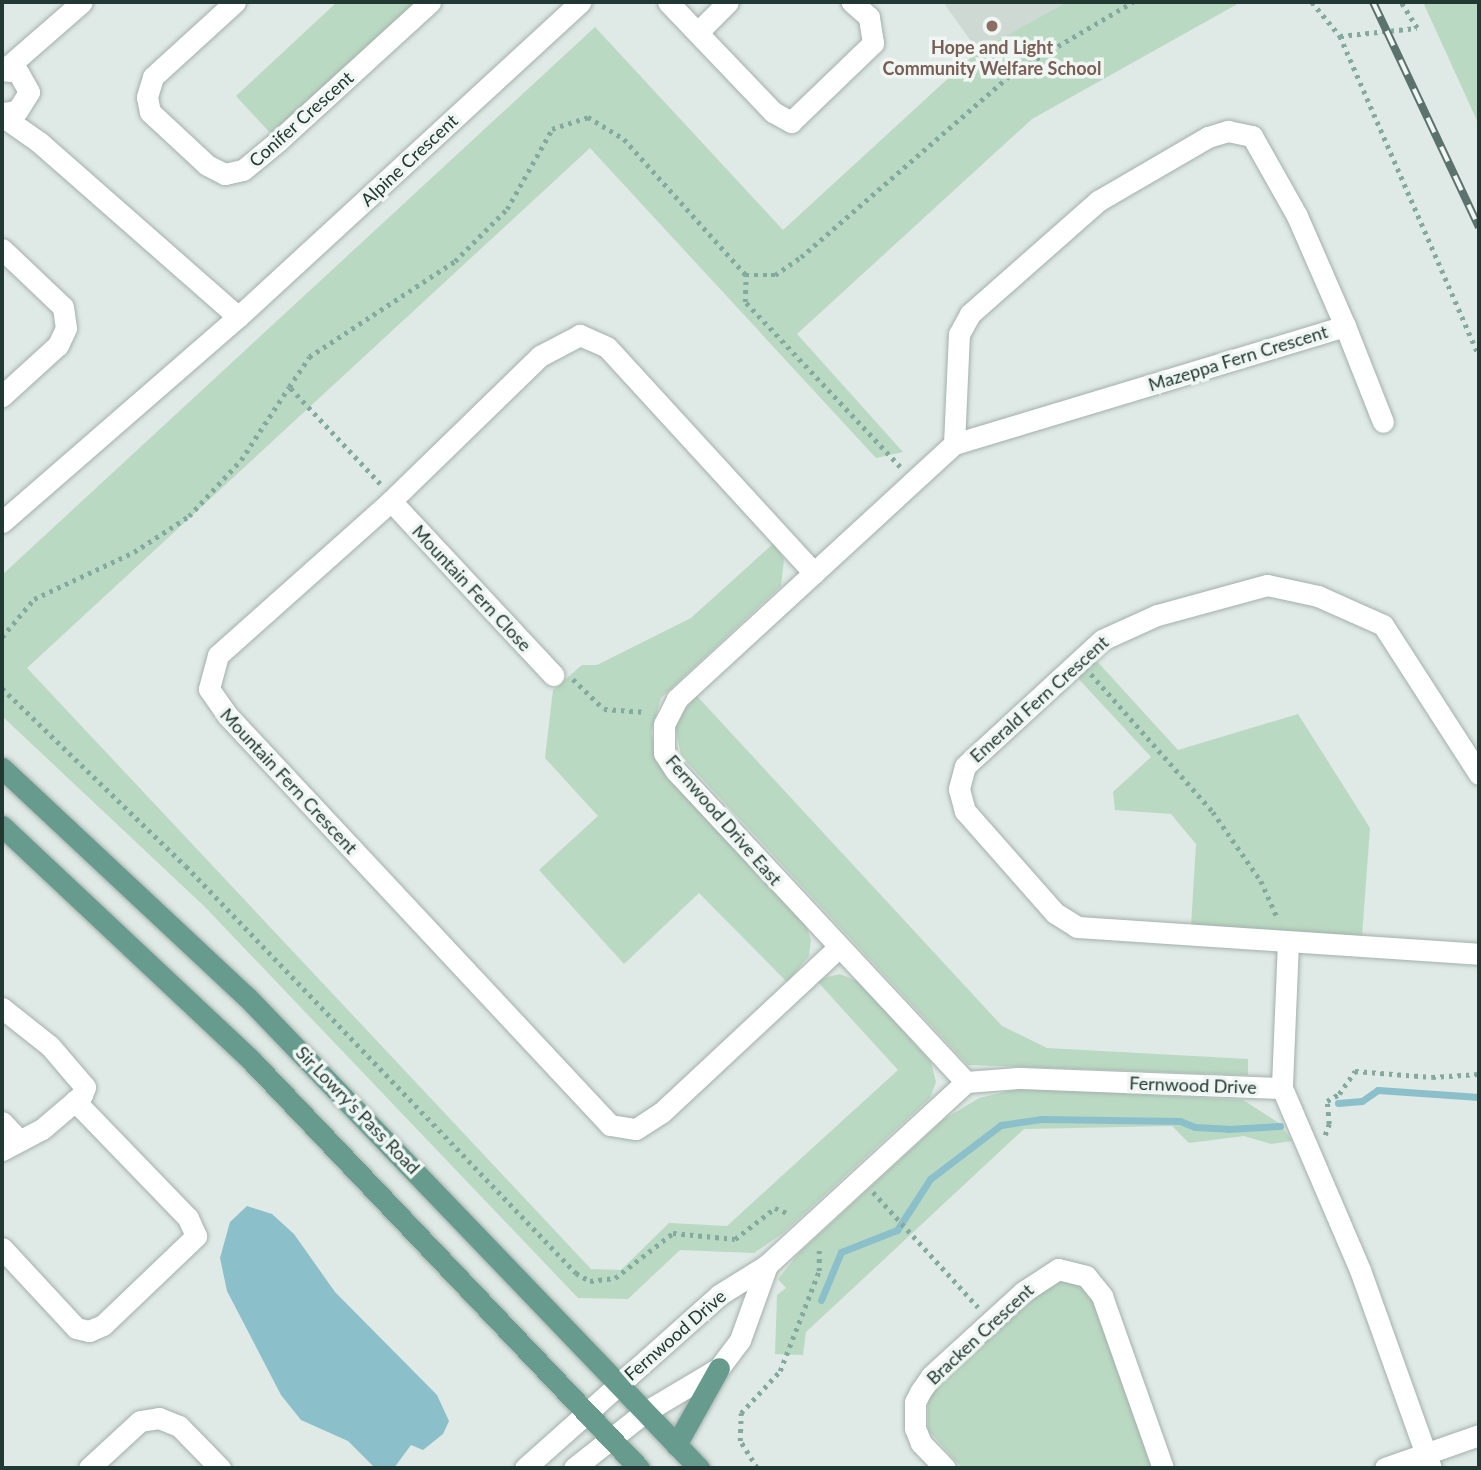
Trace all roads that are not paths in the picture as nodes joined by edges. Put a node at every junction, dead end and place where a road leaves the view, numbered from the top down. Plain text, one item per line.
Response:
1 (82, 2) edge
2 (234, 2) edge
3 (430, 2) edge
4 (580, 2) edge
5 (668, 2) edge
6 (728, 2) edge
7 (852, 2) edge
8 (698, 32) junction
9 (42, 39) junction
10 (3, 70) edge
11 (26, 82) junction
12 (23, 106) junction
13 (2, 114) edge
14 (39, 142) junction
15 (2, 249) edge
16 (238, 317) junction
17 (1345, 326) junction
18 (2, 396) edge
19 (1383, 422) dead end
20 (954, 444) junction
21 (391, 501) junction
22 (2, 522) edge
23 (814, 573) junction
24 (553, 675) road end
25 (2, 768) edge
26 (1479, 774) edge
27 (2, 826) edge
28 (1288, 942) junction
29 (839, 947) junction
30 (1479, 954) edge
31 (2, 1008) edge
32 (966, 1082) junction
33 (1282, 1088) junction
34 (79, 1098) junction
35 (2, 1122) edge
36 (11, 1145) edge
37 (2, 1248) edge
38 (767, 1265) junction
39 (719, 1368) junction
40 (618, 1383) junction
41 (645, 1412) junction
42 (586, 1413) junction
43 (1479, 1435) edge
44 (611, 1437) junction
45 (676, 1445) junction
46 (1429, 1461) edge
47 (89, 1468) edge
48 (220, 1468) edge
49 (525, 1468) edge
50 (574, 1468) edge
51 (639, 1468) edge
52 (699, 1468) edge
53 (945, 1468) edge
54 (1163, 1468) edge
55 (1385, 1468) edge

1 - 9 street
2 - 3 street, Conifer Crescent
4 - 16 street, Alpine Crescent
5 - 8 street
6 - 8 street
7 - 8 street
9 - 10 street
9 - 11 street
10 - 11 street
11 - 12 street
12 - 13 street
12 - 14 street
13 - 14 street
14 - 16 street
15 - 18 street
16 - 22 street, Alpine Crescent
17 - 19 street
17 - 20 street, Mazeppa Fern Crescent
17 - 20 street, Mazeppa Fern Crescent
20 - 23 street
21 - 23 street, Mountain Fern Crescent
21 - 24 street, Mountain Fern Close
21 - 29 street, Mountain Fern Crescent
23 - 29 street, Fernwood Drive East
25 - 40 main road, Sir Lowry's Pass Road
26 - 28 street, Emerald Fern Crescent
27 - 42 main road
28 - 30 street, Emerald Fern Crescent
28 - 33 street
29 - 32 street, Fernwood Drive East
31 - 34 street
32 - 33 street, Fernwood Drive
32 - 38 street, Fernwood Drive
33 - 46 street, Fernwood Drive
34 - 36 street
34 - 37 street
35 - 36 street
38 - 39 street, Fernwood Drive
38 - 40 street, Fernwood Drive
39 - 41 street, Fernwood Drive
39 - 45 main road
40 - 41 main road, Sir Lowry's Pass Road
40 - 42 street, Fernwood Drive
41 - 44 street, Fernwood Drive
41 - 45 main road, Sir Lowry's Pass Road
42 - 44 main road
42 - 49 street, Fernwood Drive
43 - 46 street
44 - 50 street, Fernwood Drive
44 - 51 main road
45 - 52 main road, Sir Lowry's Pass Road
46 - 55 street
47 - 48 street
53 - 54 street, Bracken Crescent

